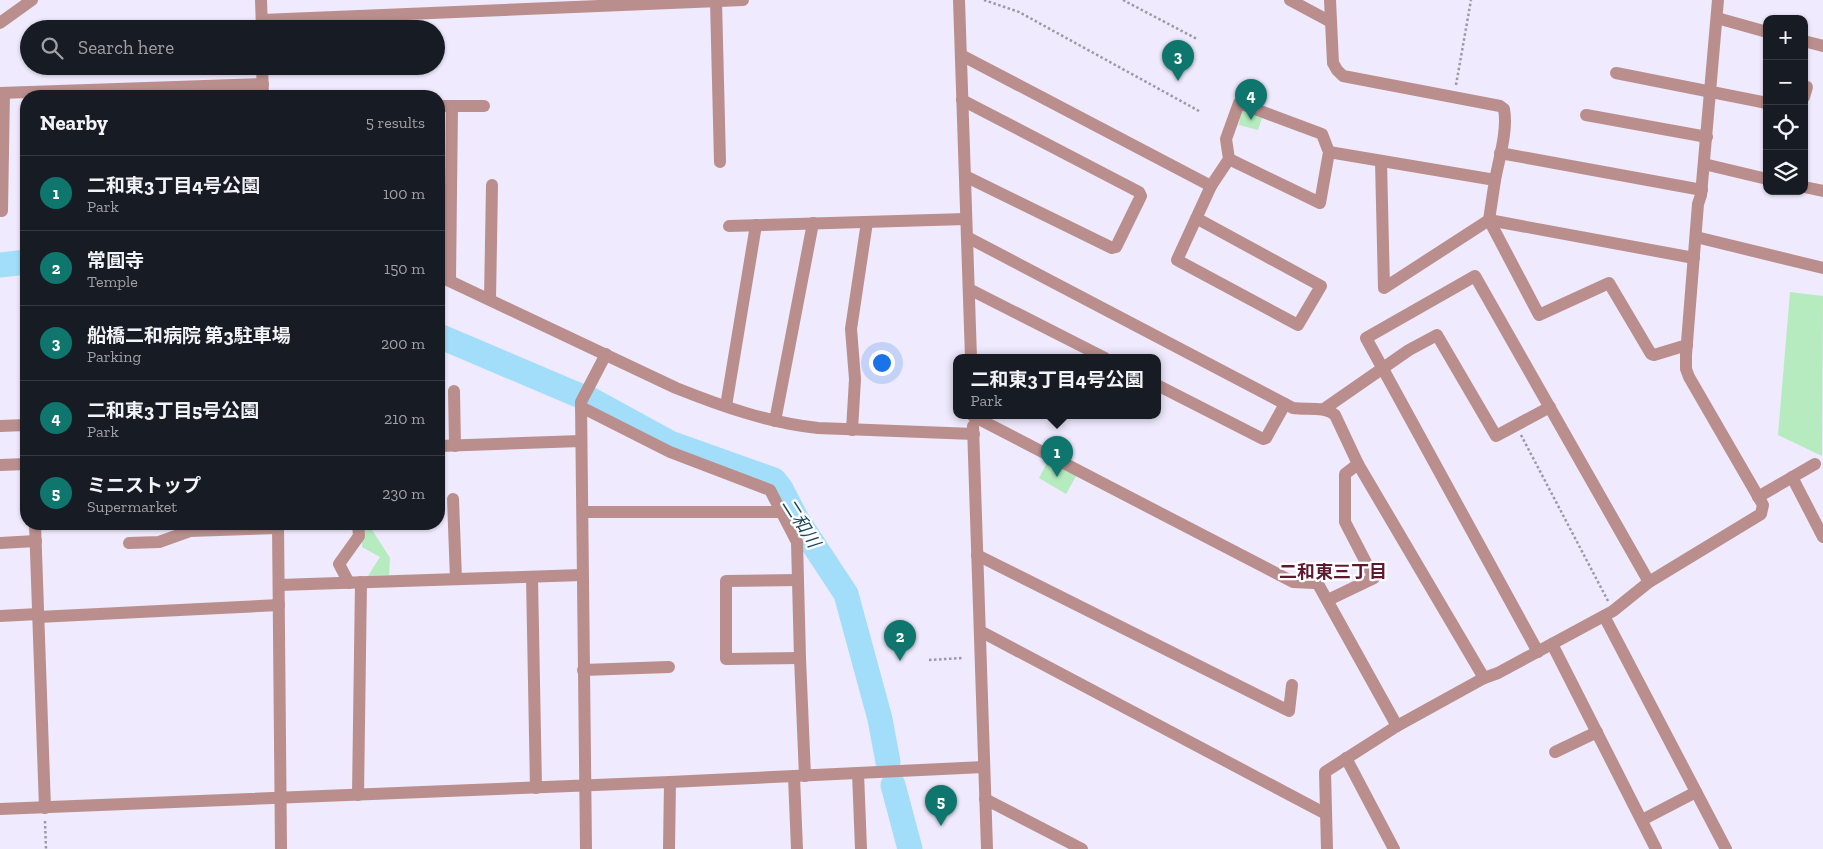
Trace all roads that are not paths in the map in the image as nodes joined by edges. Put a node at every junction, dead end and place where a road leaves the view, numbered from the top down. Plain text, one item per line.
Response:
1 (32, 0) edge
2 (262, 0) edge
3 (743, 0) edge
4 (959, 0) edge
5 (1290, 0) edge
6 (1330, 0) edge
7 (1718, 0) edge
8 (684, 1) edge
9 (716, 1) edge
10 (570, 4) edge
11 (1717, 18) junction
12 (262, 20) edge
13 (324, 20) edge
14 (1331, 22) junction
15 (0, 23) edge
16 (1763, 31) edge
17 (1808, 42) edge
18 (1823, 46) edge
19 (961, 55) junction
20 (1616, 72) dead end
21 (262, 75) edge
22 (263, 90) edge
23 (1710, 92) junction
24 (2, 93) edge
25 (20, 93) edge
26 (962, 100) junction
27 (1763, 102) edge
28 (445, 106) edge
29 (452, 106) junction
30 (484, 106) dead end
31 (1586, 115) dead end
32 (1707, 137) junction
33 (1330, 152) junction
34 (1500, 153) junction
35 (1229, 159) junction
36 (1381, 161) junction
37 (720, 162) dead end
38 (1704, 164) junction
39 (965, 176) junction
40 (1763, 178) edge
41 (1495, 180) junction
42 (492, 185) dead end
43 (1211, 186) junction
44 (1808, 188) edge
45 (1702, 190) junction
46 (1823, 191) edge
47 (2, 211) dead end
48 (1196, 218) junction
49 (966, 219) junction
50 (1489, 220) junction
51 (867, 222) junction
52 (813, 223) junction
53 (756, 225) junction
54 (729, 226) dead end
55 (967, 237) junction
56 (1696, 237) junction
57 (1694, 258) junction
58 (1823, 268) edge
59 (445, 278) edge
60 (969, 289) junction
61 (490, 299) junction
62 (1687, 344) junction
63 (606, 354) junction
64 (971, 354) edge
65 (1096, 354) edge
66 (1383, 368) junction
67 (1161, 387) edge
68 (454, 391) dead end
69 (583, 399) junction
70 (1285, 404) junction
71 (726, 406) junction
72 (1550, 407) junction
73 (1324, 409) junction
74 (973, 419) edge
75 (979, 419) edge
76 (775, 421) junction
77 (20, 425) edge
78 (0, 426) edge
79 (852, 430) junction
80 (974, 434) junction
81 (581, 441) junction
82 (445, 446) edge
83 (456, 446) junction
84 (20, 464) edge
85 (1358, 464) junction
86 (1815, 464) dead end
87 (0, 465) edge
88 (1792, 477) junction
89 (1758, 497) junction
90 (454, 499) dead end
91 (583, 512) junction
92 (781, 512) junction
93 (36, 530) edge
94 (208, 530) edge
95 (278, 530) edge
96 (358, 530) edge
97 (1823, 537) edge
98 (36, 541) junction
99 (0, 543) edge
100 (129, 543) dead end
101 (978, 555) junction
102 (582, 575) junction
103 (532, 577) junction
104 (456, 579) junction
105 (798, 580) junction
106 (355, 582) junction
107 (1649, 582) junction
108 (279, 585) junction
109 (1328, 600) junction
110 (279, 605) junction
111 (1608, 613) junction
112 (0, 616) edge
113 (38, 616) junction
114 (980, 631) junction
115 (1552, 644) junction
116 (1538, 652) junction
117 (800, 658) junction
118 (669, 668) dead end
119 (583, 670) junction
120 (1484, 678) junction
121 (1292, 686) dead end
122 (1397, 726) junction
123 (1597, 732) junction
124 (1555, 752) dead end
125 (1346, 758) junction
126 (984, 767) junction
127 (858, 773) junction
128 (800, 776) junction
129 (670, 782) junction
130 (585, 786) junction
131 (536, 788) junction
132 (1696, 792) junction
133 (358, 795) junction
134 (279, 798) junction
135 (986, 799) junction
136 (44, 808) junction
137 (0, 809) edge
138 (1326, 814) junction
139 (1642, 820) junction
140 (280, 849) edge
141 (586, 849) edge
142 (669, 849) edge
143 (797, 849) edge
144 (861, 849) edge
145 (987, 849) edge
146 (1082, 849) edge
147 (1327, 849) edge
148 (1394, 849) edge
149 (1656, 849) edge
150 (1726, 849) edge

1 - 15 street
2 - 12 street
3 - 9 street
4 - 19 street
5 - 14 street
6 - 14 street
7 - 11 street
8 - 9 street
8 - 10 street
9 - 37 street
10 - 13 street
11 - 16 street
11 - 23 street
14 - 34 street
17 - 18 street
19 - 26 street
19 - 43 street
20 - 23 street
21 - 22 street
23 - 27 street
23 - 32 street
24 - 25 street
24 - 47 street
26 - 39 street
26 - 39 street
28 - 29 street
29 - 30 street
29 - 59 street
31 - 32 street
32 - 38 street
33 - 35 street
33 - 35 street
33 - 36 street
34 - 41 street
34 - 45 street
35 - 43 street
36 - 41 street
36 - 50 street
38 - 40 street
38 - 45 street
39 - 49 street
41 - 50 street
42 - 61 street
43 - 48 street
44 - 46 street
45 - 56 street
48 - 48 street
49 - 51 street
49 - 55 street
50 - 57 street
50 - 62 street
51 - 52 street
51 - 79 street
52 - 53 street
52 - 76 street
53 - 54 street
53 - 71 street
55 - 60 street
55 - 70 street
56 - 57 street
56 - 58 street
57 - 62 street
59 - 61 street
60 - 64 street
60 - 65 street
61 - 63 street
62 - 89 street
63 - 69 street
63 - 71 street
66 - 72 street
66 - 72 street
66 - 73 street
66 - 116 street
67 - 70 street
68 - 83 street
69 - 81 street
69 - 92 street
70 - 73 street
71 - 76 street
72 - 107 street
73 - 85 street
74 - 80 street
75 - 109 street
76 - 79 street
77 - 78 street
79 - 80 street
80 - 101 street
81 - 83 street
81 - 91 street
82 - 83 street
84 - 87 street
85 - 109 street
85 - 120 street
86 - 88 street
88 - 89 street
88 - 97 street
89 - 107 street
90 - 104 street
91 - 92 street
91 - 102 street
92 - 105 street
93 - 98 street
94 - 100 street
95 - 108 street
96 - 106 street
98 - 99 street
98 - 113 street
101 - 114 street
101 - 121 street
102 - 103 street
102 - 119 street
103 - 104 street
103 - 131 street
104 - 106 street
105 - 117 street
105 - 117 street
106 - 108 street
106 - 133 street
107 - 111 street
108 - 110 street
109 - 122 street
110 - 113 street
110 - 134 street
111 - 115 street
111 - 132 street
112 - 113 street
113 - 136 street
114 - 126 street
114 - 138 street
115 - 116 street
115 - 123 street
116 - 120 street
117 - 128 street
118 - 119 street
119 - 130 street
120 - 122 street
122 - 125 street
123 - 124 street
123 - 139 street
125 - 138 street
125 - 148 street
126 - 127 street
126 - 135 street
127 - 128 street
127 - 144 street
128 - 129 street
128 - 143 street
129 - 130 street
129 - 142 street
130 - 131 street
130 - 141 street
131 - 133 street
132 - 139 street
132 - 150 street
133 - 134 street
134 - 136 street
134 - 140 street
135 - 145 street
135 - 146 street
136 - 137 street
138 - 147 street
139 - 149 street

